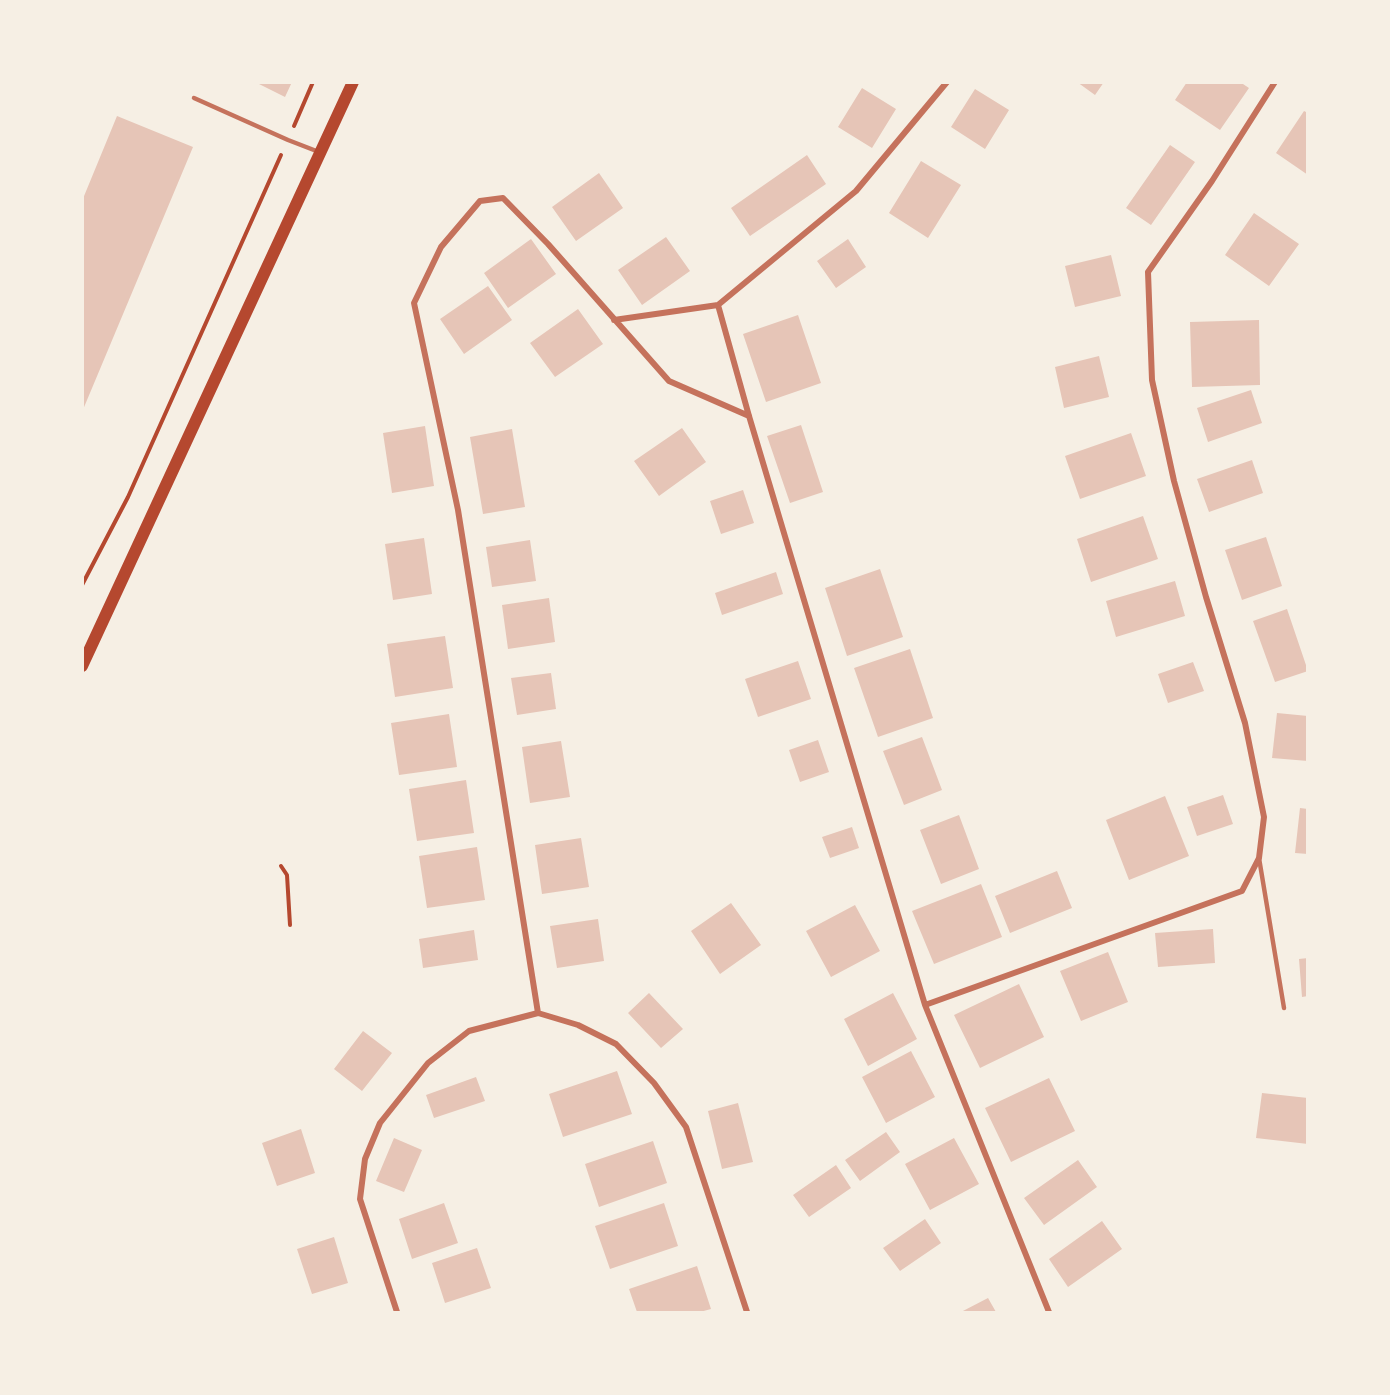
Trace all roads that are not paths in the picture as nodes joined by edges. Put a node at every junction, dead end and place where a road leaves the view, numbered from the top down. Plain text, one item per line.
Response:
1 (353, 82) edge
2 (947, 82) edge
3 (1275, 82) edge
4 (194, 98) dead end
5 (322, 152) junction
6 (718, 305) junction
7 (614, 320) junction
8 (749, 416) junction
9 (82, 666) edge
10 (1259, 858) junction
11 (925, 1005) junction
12 (1284, 1008) dead end
13 (538, 1013) junction
14 (397, 1312) edge
15 (747, 1312) edge
16 (1049, 1312) edge

1 - 5 main road
2 - 6 street
3 - 10 street
4 - 5 lane
5 - 9 main road
6 - 7 street
6 - 8 street
7 - 8 street
7 - 13 street
8 - 11 street
10 - 11 street
10 - 12 lane
11 - 16 street
13 - 14 street
13 - 15 street

